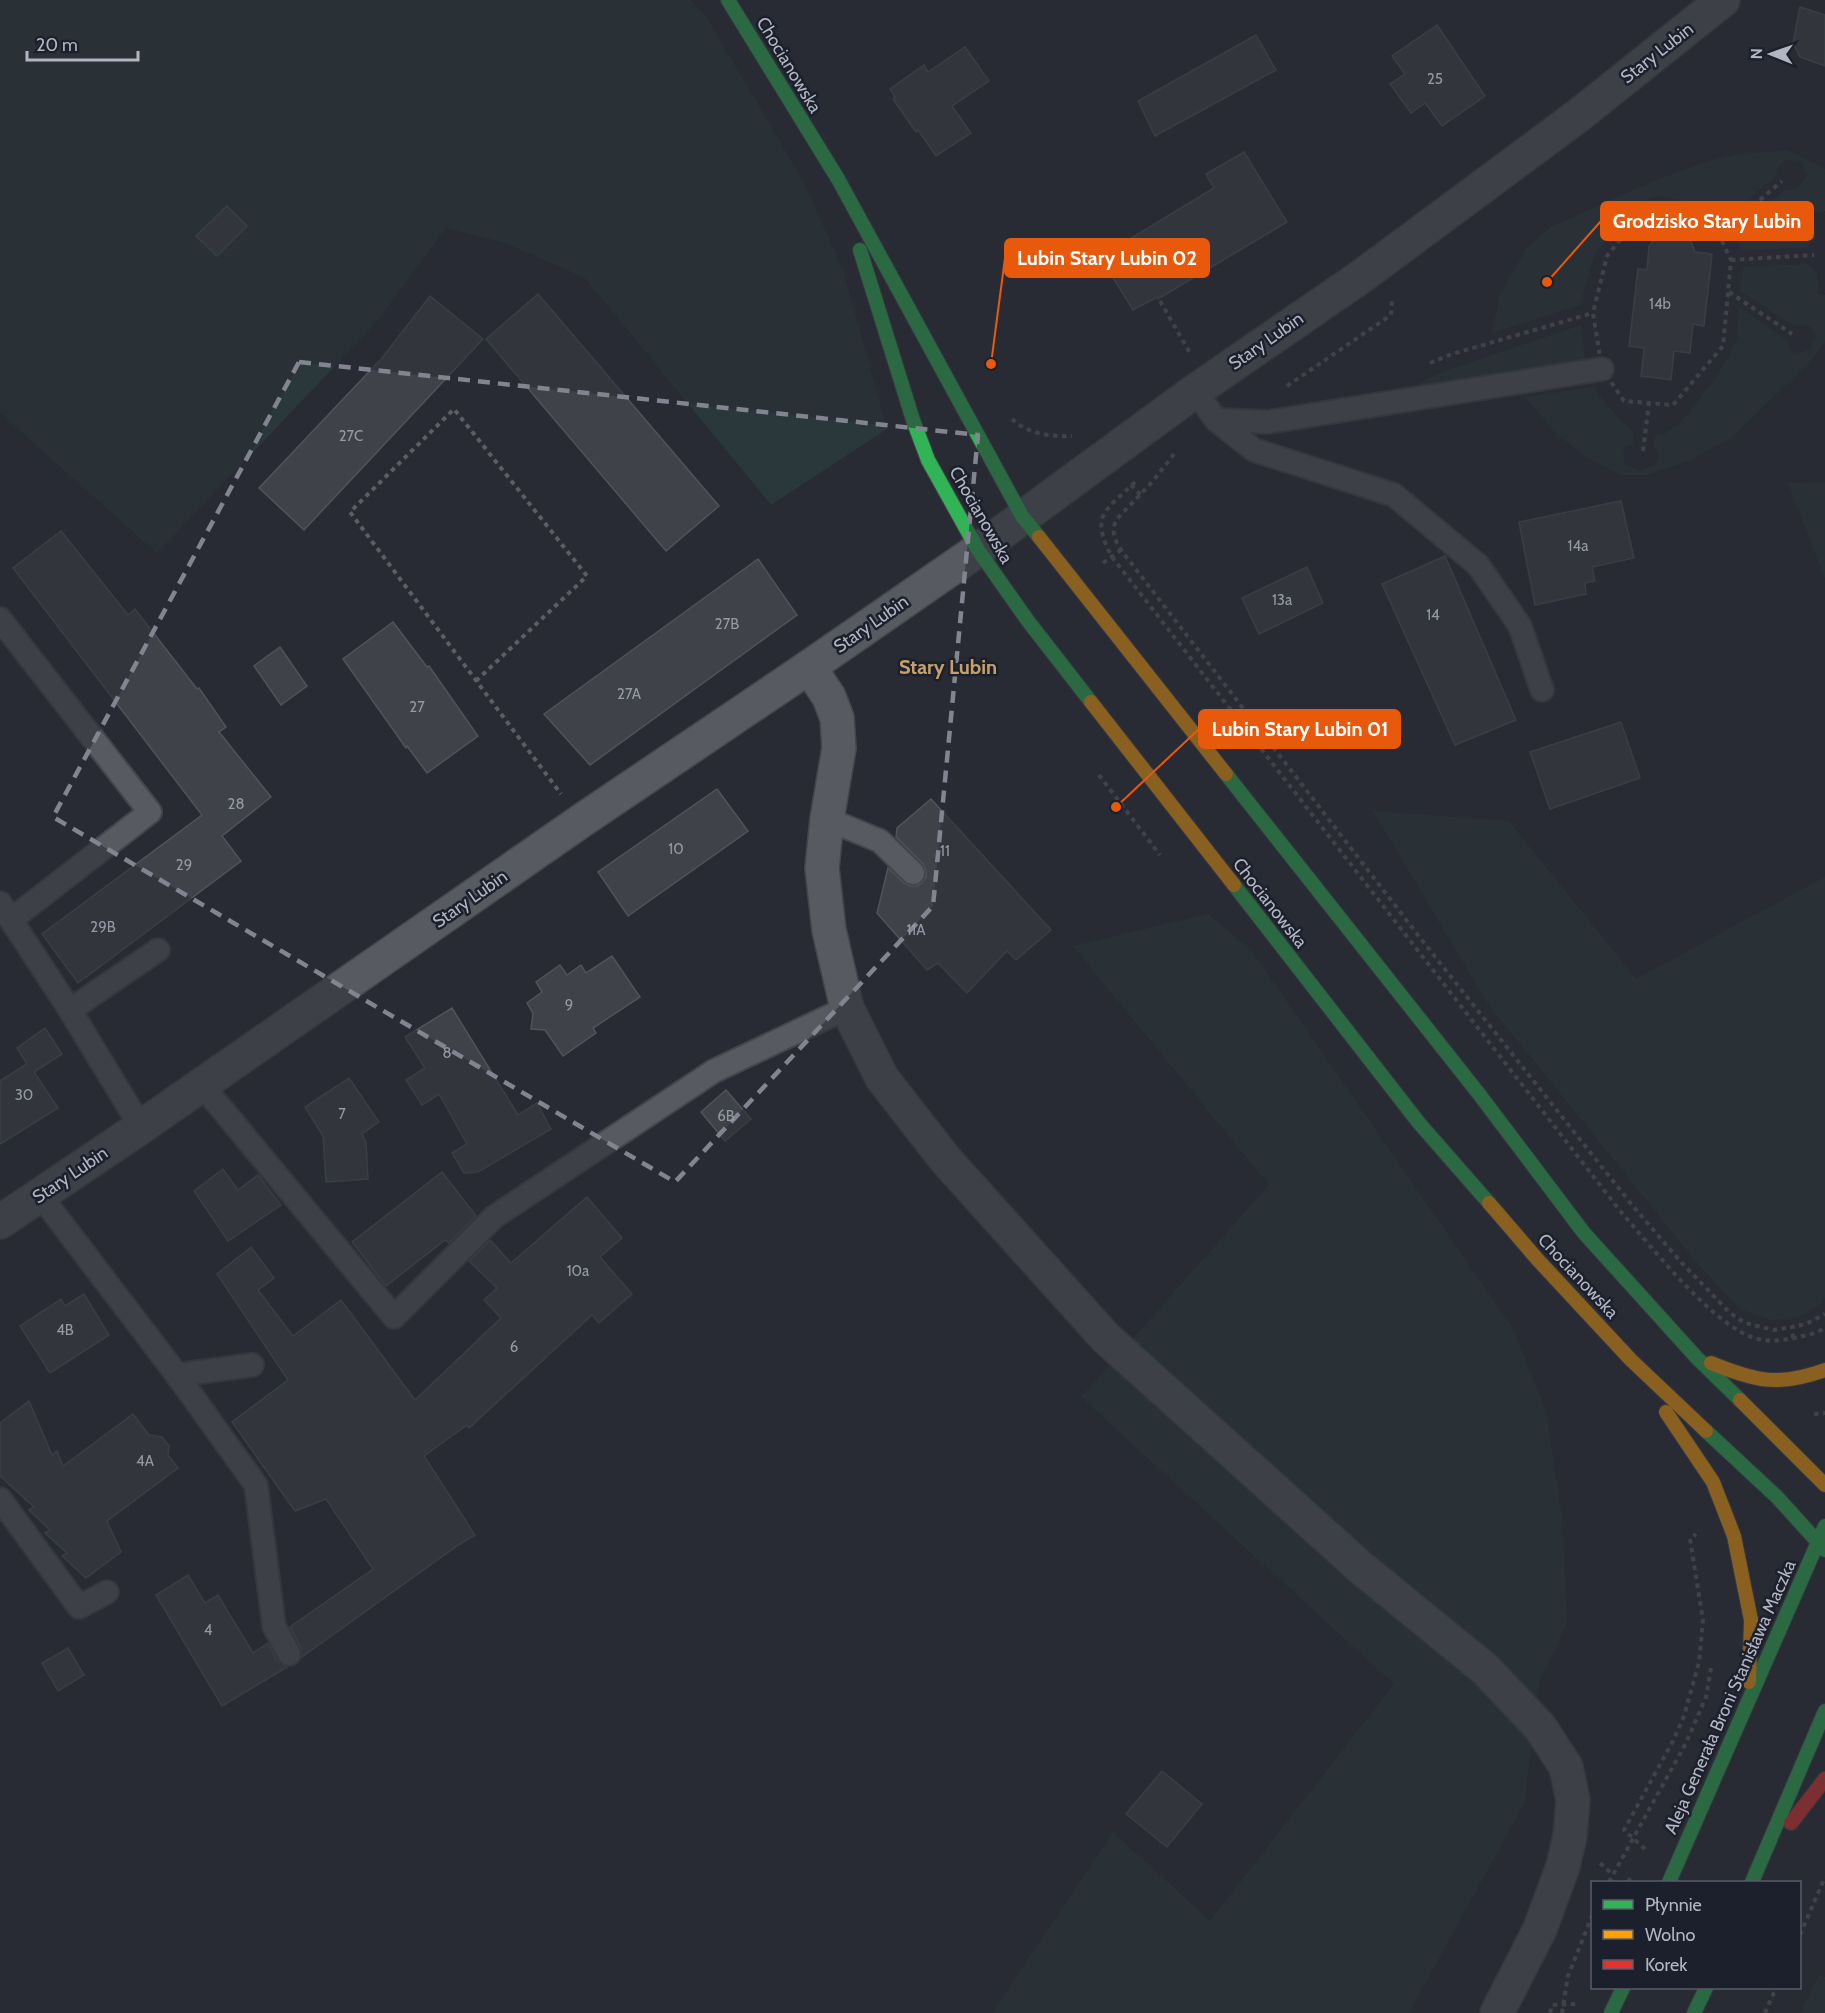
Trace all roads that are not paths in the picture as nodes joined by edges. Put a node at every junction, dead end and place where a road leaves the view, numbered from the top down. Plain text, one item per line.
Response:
1 (728, 0) edge
2 (1723, 0) edge
3 (838, 179) junction
4 (1602, 369) road end
5 (1195, 391) junction
6 (1216, 420) junction
7 (1022, 516) junction
8 (978, 550) junction
9 (0, 619) edge
10 (809, 667) junction
11 (1542, 690) dead end
12 (827, 819) junction
13 (913, 873) dead end
14 (6, 911) edge
15 (158, 950) dead end
16 (847, 1008) junction
17 (70, 1010) junction
18 (202, 1085) junction
19 (141, 1127) junction
20 (40, 1195) junction
21 (0, 1222) edge
22 (1697, 1358) junction
23 (1631, 1360) junction
24 (252, 1365) dead end
25 (1825, 1371) edge
26 (177, 1375) junction
27 (1825, 1485) edge
28 (0, 1498) edge
29 (1825, 1526) edge
30 (1821, 1547) edge
31 (107, 1592) dead end
32 (289, 1654) dead end
33 (1748, 1699) junction
34 (1825, 1711) edge
35 (1825, 1779) edge
36 (1760, 1866) junction
37 (1669, 1881) edge
38 (1752, 1881) edge
39 (1623, 1989) edge
40 (1706, 1989) edge
41 (1497, 2013) edge
42 (1611, 2013) edge
43 (1694, 2013) edge

1 - 3 street, Chocianowska
2 - 5 street, Stary Lubin
3 - 7 street, Chocianowska
3 - 8 street, Chocianowska
4 - 6 lane
5 - 6 lane
5 - 7 street, Stary Lubin
6 - 11 lane
7 - 8 street, Stary Lubin
7 - 22 street, Chocianowska
8 - 10 street, Stary Lubin
8 - 23 street, Chocianowska
9 - 14 lane
10 - 12 street
10 - 18 street, Stary Lubin
12 - 13 lane
12 - 16 street
14 - 17 lane
15 - 17 lane
16 - 18 lane
16 - 41 street
17 - 19 lane
18 - 19 street, Stary Lubin
19 - 20 street, Stary Lubin
20 - 21 street, Stary Lubin
20 - 26 lane
22 - 25 street
22 - 27 street, Chocianowska
23 - 30 street, Chocianowska
23 - 33 street
24 - 26 lane
26 - 32 lane
28 - 31 lane
29 - 30 street, Aleja Generała Broni Stanisława Maczka
30 - 33 street, Aleja Generała Broni Stanisława Maczka
33 - 37 street, Aleja Generała Broni Stanisława Maczka
34 - 36 street
35 - 36 street
36 - 38 street
39 - 42 street
40 - 43 street

